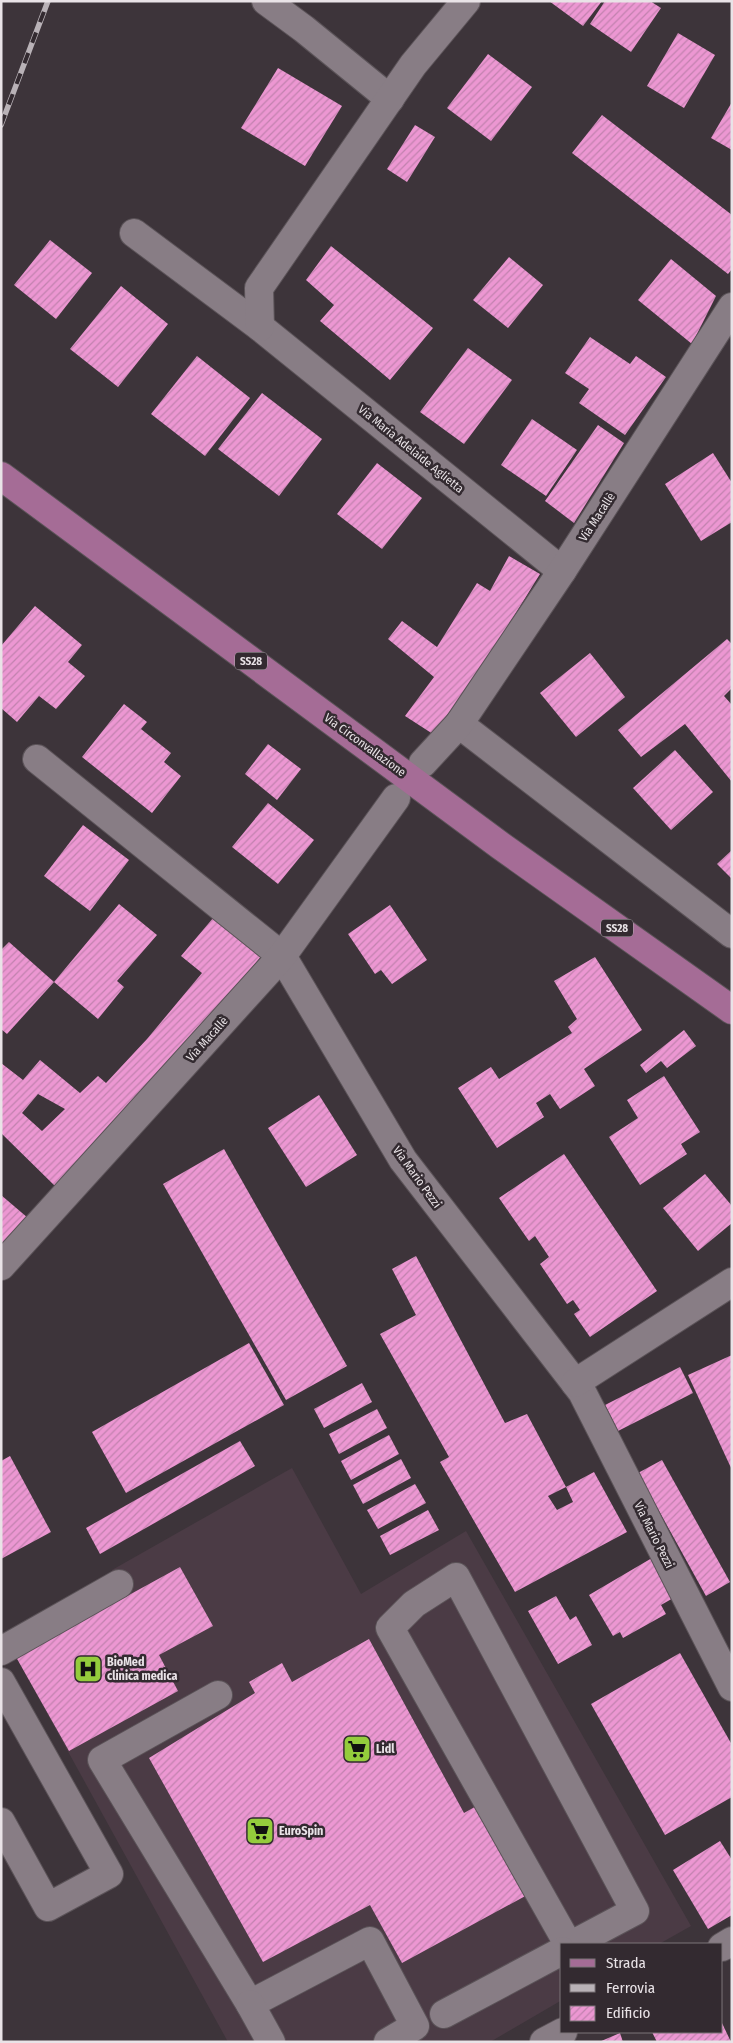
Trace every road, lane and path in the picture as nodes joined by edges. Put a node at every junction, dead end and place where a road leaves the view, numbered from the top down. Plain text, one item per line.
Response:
1 (266, 1) edge
2 (466, 1) edge
3 (390, 99) junction
4 (134, 233) dead end
5 (731, 311) edge
6 (260, 326) junction
7 (1, 476) edge
8 (562, 571) junction
9 (459, 724) junction
10 (37, 758) dead end
11 (423, 763) dead end
12 (396, 798) dead end
13 (732, 934) edge
14 (282, 956) junction
15 (732, 1010) edge
16 (1, 1266) edge
17 (732, 1282) edge
18 (575, 1383) junction
19 (119, 1584) dead end
20 (1, 1651) edge
21 (1, 1682) edge
22 (732, 1687) edge
23 (218, 1695) dead end
24 (1, 1822) edge
25 (567, 1943) edge
26 (575, 1943) edge
27 (560, 1951) edge
28 (250, 2004) junction
29 (444, 2014) dead end
30 (561, 2033) edge
31 (272, 2042) edge
32 (388, 2042) edge
33 (544, 2042) edge

1 - 3 street
2 - 3 street
3 - 6 street
4 - 6 street, Via Maria Adelaide Aglietta
5 - 8 street, Via Macallè
6 - 8 street, Via Maria Adelaide Aglietta
7 - 15 main road, Via Circonvallazione / SS28
8 - 9 street, Via Macallè
9 - 11 street, Via Macallè
9 - 13 street
10 - 14 street
12 - 14 street, Via Macallè
14 - 16 street, Via Macallè
14 - 18 street, Via Mario Pezzi
17 - 18 street
18 - 22 street, Via Mario Pezzi
19 - 20 street
21 - 24 street
23 - 28 street
25 - 26 street
27 - 29 street
28 - 31 street
28 - 32 street
30 - 33 street

